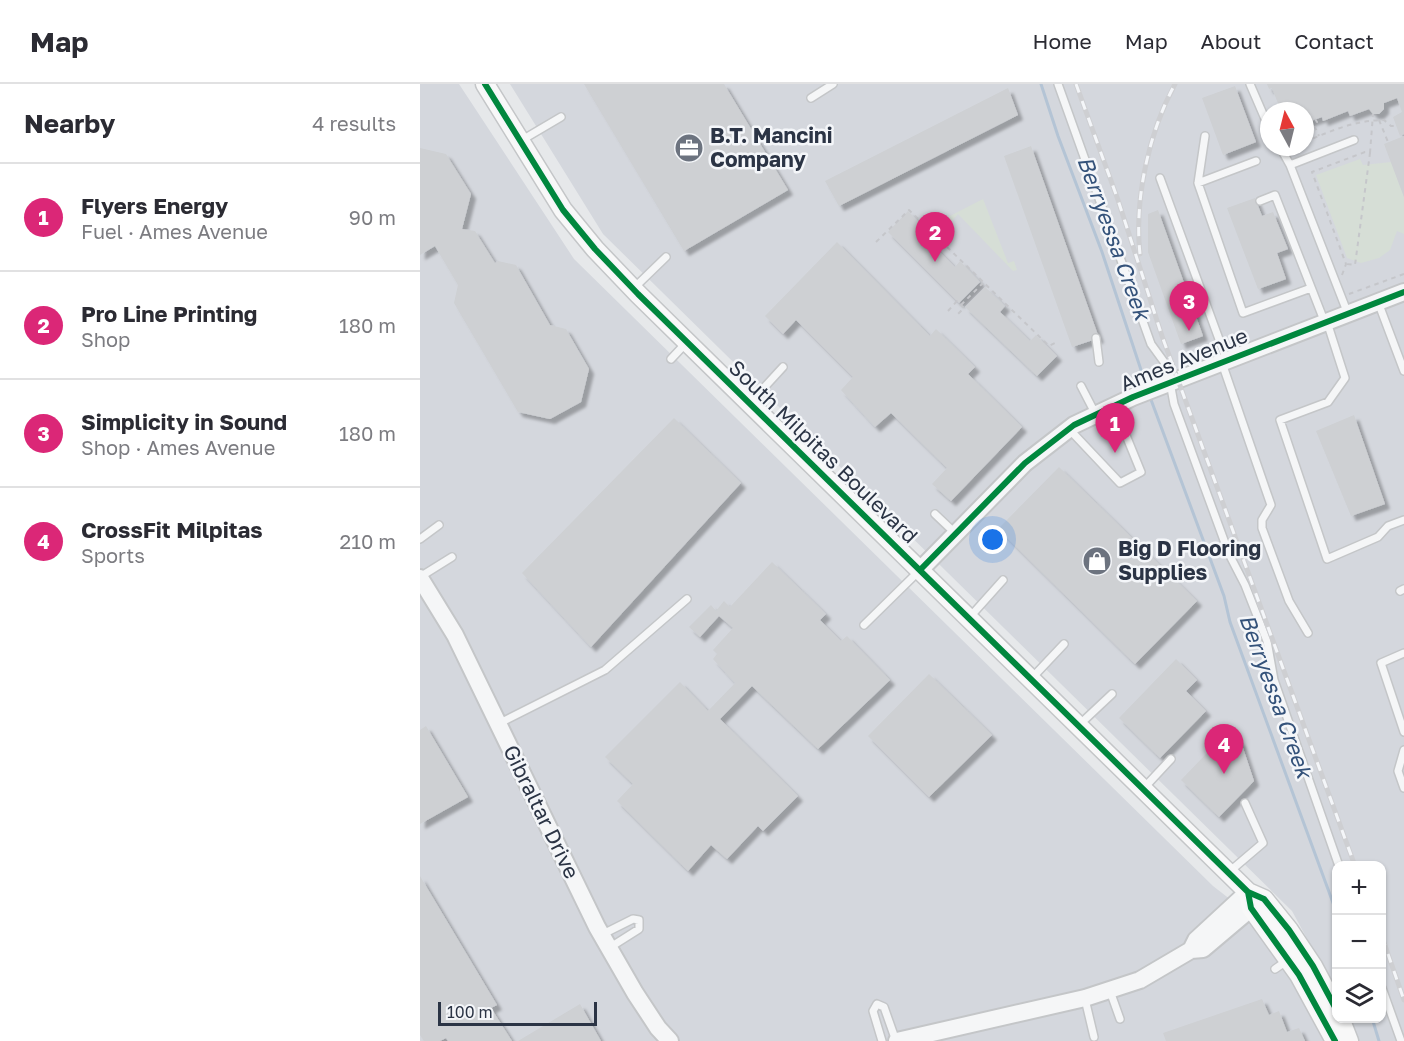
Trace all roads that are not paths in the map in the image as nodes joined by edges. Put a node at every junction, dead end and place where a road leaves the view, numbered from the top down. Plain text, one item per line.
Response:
1 (485, 84) edge
2 (833, 84) edge
3 (1058, 84) edge
4 (1250, 84) edge
5 (811, 98) dead end
6 (1260, 107) edge
7 (561, 117) dead end
8 (1205, 136) dead end
9 (1354, 140) dead end
10 (520, 142) junction
11 (1285, 156) edge
12 (1256, 161) dead end
13 (1290, 165) junction
14 (1160, 178) dead end
15 (1198, 183) junction
16 (1260, 201) dead end
17 (666, 257) dead end
18 (1311, 288) junction
19 (633, 289) junction
20 (1404, 292) edge
21 (1378, 302) junction
22 (1347, 314) junction
23 (1326, 322) junction
24 (1096, 338) dead end
25 (687, 342) junction
26 (671, 359) dead end
27 (1099, 362) dead end
28 (1224, 362) junction
29 (783, 367) dead end
30 (1404, 371) edge
31 (1168, 383) junction
32 (1081, 386) dead end
33 (750, 403) junction
34 (1114, 406) junction
35 (1096, 414) junction
36 (1069, 429) junction
37 (935, 514) dead end
38 (1404, 520) edge
39 (440, 525) dead end
40 (956, 534) junction
41 (420, 539) edge
42 (453, 557) dead end
43 (920, 570) junction
44 (420, 577) edge
45 (1003, 580) dead end
46 (687, 599) dead end
47 (969, 618) junction
48 (864, 625) dead end
49 (1308, 633) dead end
50 (1064, 644) dead end
51 (1404, 653) edge
52 (1031, 679) junction
53 (1112, 694) dead end
54 (498, 724) junction
55 (1079, 725) junction
56 (1404, 732) edge
57 (1404, 750) edge
58 (1171, 759) dead end
59 (1404, 788) edge
60 (1143, 789) junction
61 (1245, 803) dead end
62 (1337, 861) edge
63 (1229, 872) junction
64 (1254, 900) junction
65 (605, 942) junction
66 (1110, 992) junction
67 (1085, 998) junction
68 (1386, 999) edge
69 (1332, 1002) edge
70 (1120, 1019) dead end
71 (1342, 1023) edge
72 (931, 1037) edge
73 (1094, 1037) dead end
74 (670, 1041) edge
75 (882, 1041) edge
76 (896, 1041) edge
77 (1335, 1041) edge
78 (1349, 1041) edge
79 (1401, 1041) edge

1 - 10 main road, South Milpitas Boulevard
2 - 5 lane
3 - 31 lane
4 - 6 lane
7 - 10 lane
8 - 15 lane
9 - 13 lane
10 - 19 main road, South Milpitas Boulevard
11 - 13 lane
12 - 15 lane
13 - 22 lane
14 - 28 lane
15 - 18 lane
16 - 18 lane
17 - 19 lane
18 - 23 lane
19 - 25 main road, South Milpitas Boulevard
20 - 21 street, Ames Avenue
21 - 22 street, Ames Avenue
21 - 30 lane
22 - 23 street, Ames Avenue
23 - 28 street, Ames Avenue
23 - 38 lane
24 - 27 lane
25 - 26 lane
25 - 33 main road, South Milpitas Boulevard
28 - 31 street, Ames Avenue
28 - 49 lane
29 - 33 lane
31 - 34 street, Ames Avenue
31 - 62 lane
32 - 35 lane
33 - 43 main road, South Milpitas Boulevard
34 - 35 street, Ames Avenue
34 - 36 lane
35 - 36 street, Ames Avenue
36 - 40 street, Ames Avenue
37 - 40 lane
39 - 41 lane
40 - 43 street, Ames Avenue
42 - 44 lane
43 - 47 main road, South Milpitas Boulevard
43 - 48 lane
44 - 54 street, Gibraltar Drive
45 - 47 lane
46 - 54 lane
47 - 52 main road, South Milpitas Boulevard
50 - 52 lane
51 - 56 lane
52 - 55 main road, South Milpitas Boulevard
53 - 55 lane
54 - 65 street, Gibraltar Drive
55 - 60 main road, South Milpitas Boulevard
57 - 59 lane
58 - 60 lane
60 - 63 main road, South Milpitas Boulevard
61 - 63 lane
63 - 64 main road, South Milpitas Boulevard
64 - 66 street
64 - 69 main road, South Milpitas Boulevard
64 - 77 main road, South Milpitas Boulevard
65 - 65 lane
65 - 74 street, Gibraltar Drive
66 - 67 street
66 - 70 lane
67 - 72 street
67 - 73 lane
68 - 79 lane
71 - 78 main road
72 - 76 street
75 - 76 lane

